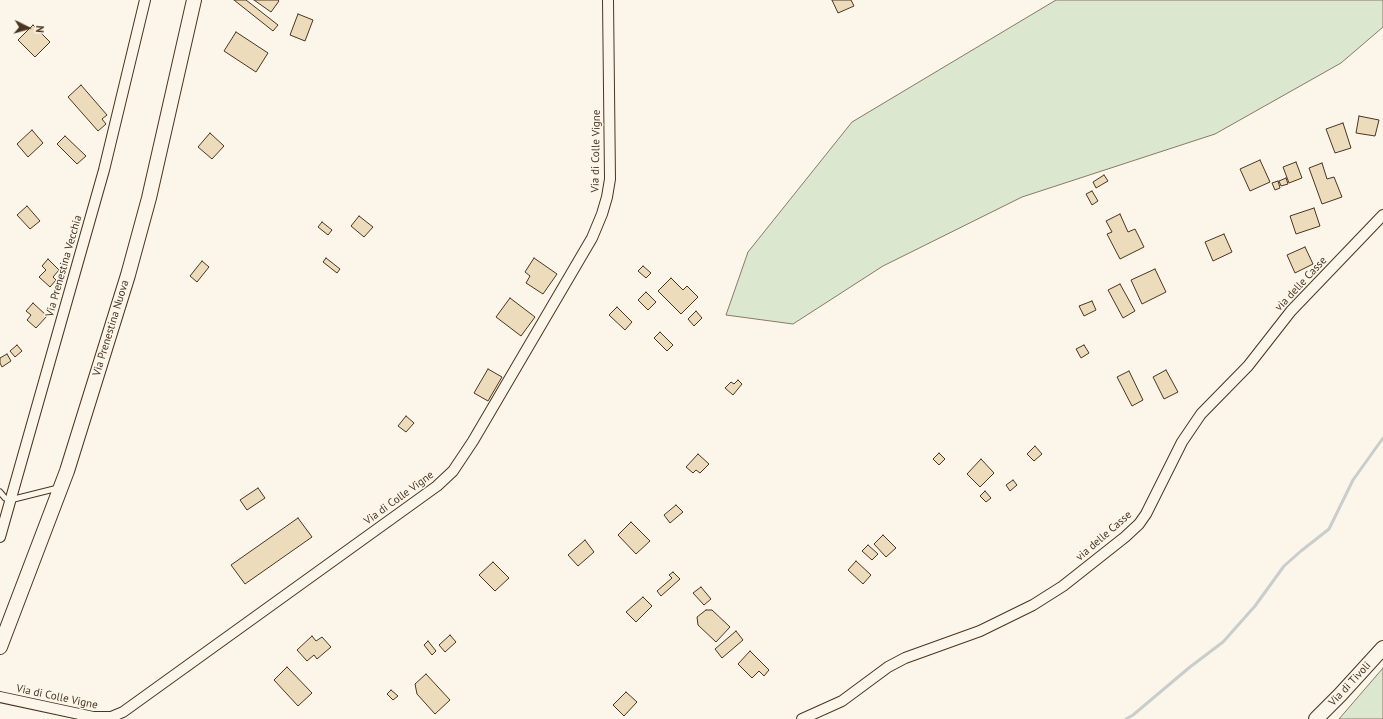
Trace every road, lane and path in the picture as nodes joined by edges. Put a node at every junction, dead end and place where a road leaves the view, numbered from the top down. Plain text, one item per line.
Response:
1 (145, 0) edge
2 (194, 0) edge
3 (608, 0) edge
4 (1383, 215) edge
5 (61, 487) junction
6 (0, 492) edge
7 (12, 499) junction
8 (0, 537) edge
9 (0, 648) edge
10 (1383, 648) edge
11 (0, 697) edge
12 (104, 718) edge
13 (802, 719) edge
14 (1316, 719) edge

1 - 7 street, Via Prenestina Vecchia
2 - 5 main road, Via Prenestina Nuova
3 - 12 street, Via di Colle Vigne
4 - 13 street, via delle Casse
5 - 7 lane
5 - 9 main road, Via Prenestina Nuova
6 - 7 lane
7 - 8 street, Via Prenestina Vecchia
10 - 14 main road, Via di Tivoli
11 - 12 street, Via di Colle Vigne

